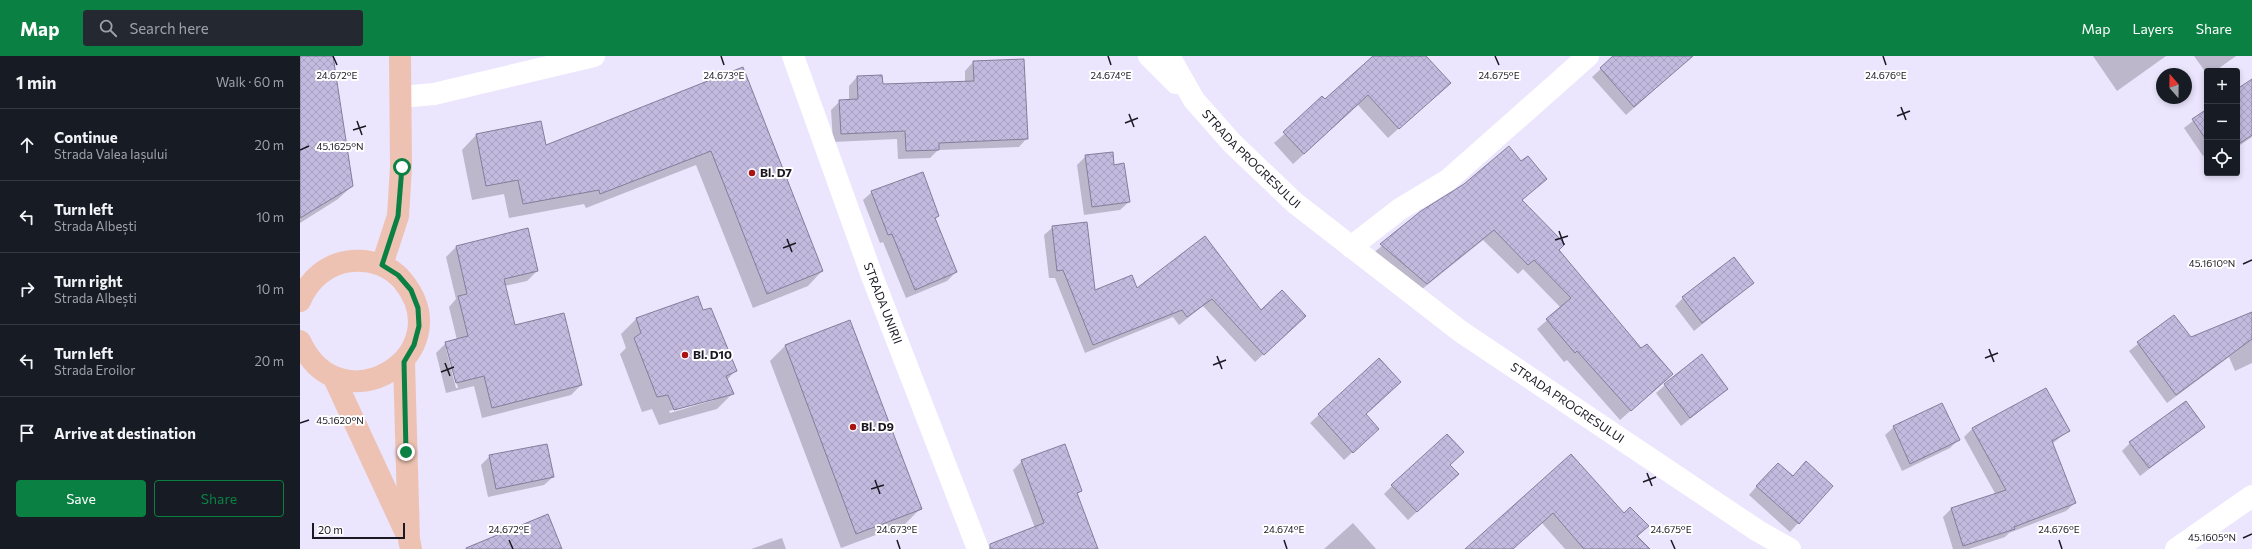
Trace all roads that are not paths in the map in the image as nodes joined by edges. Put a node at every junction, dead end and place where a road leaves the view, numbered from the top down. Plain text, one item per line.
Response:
1 (400, 56) edge
2 (594, 56) edge
3 (792, 56) edge
4 (1149, 56) edge
5 (1169, 56) edge
6 (1588, 56) edge
7 (401, 97) junction
8 (1194, 100) junction
9 (1350, 247) junction
10 (382, 265) junction
11 (303, 286) edge
12 (300, 340) edge
13 (404, 362) junction
14 (334, 378) junction
15 (2252, 496) edge
16 (410, 544) edge
17 (978, 549) edge
18 (1790, 549) edge
19 (2176, 549) edge

1 - 7 main road
2 - 7 street
3 - 17 street, STRADA UNIRII
4 - 8 street
5 - 8 street, STRADA PROGRESULUI
6 - 9 street
7 - 10 main road
8 - 9 street, STRADA PROGRESULUI
9 - 18 street, STRADA PROGRESULUI
10 - 11 main road
10 - 13 main road
12 - 14 main road
13 - 14 main road
13 - 16 main road
14 - 16 main road
15 - 19 street

